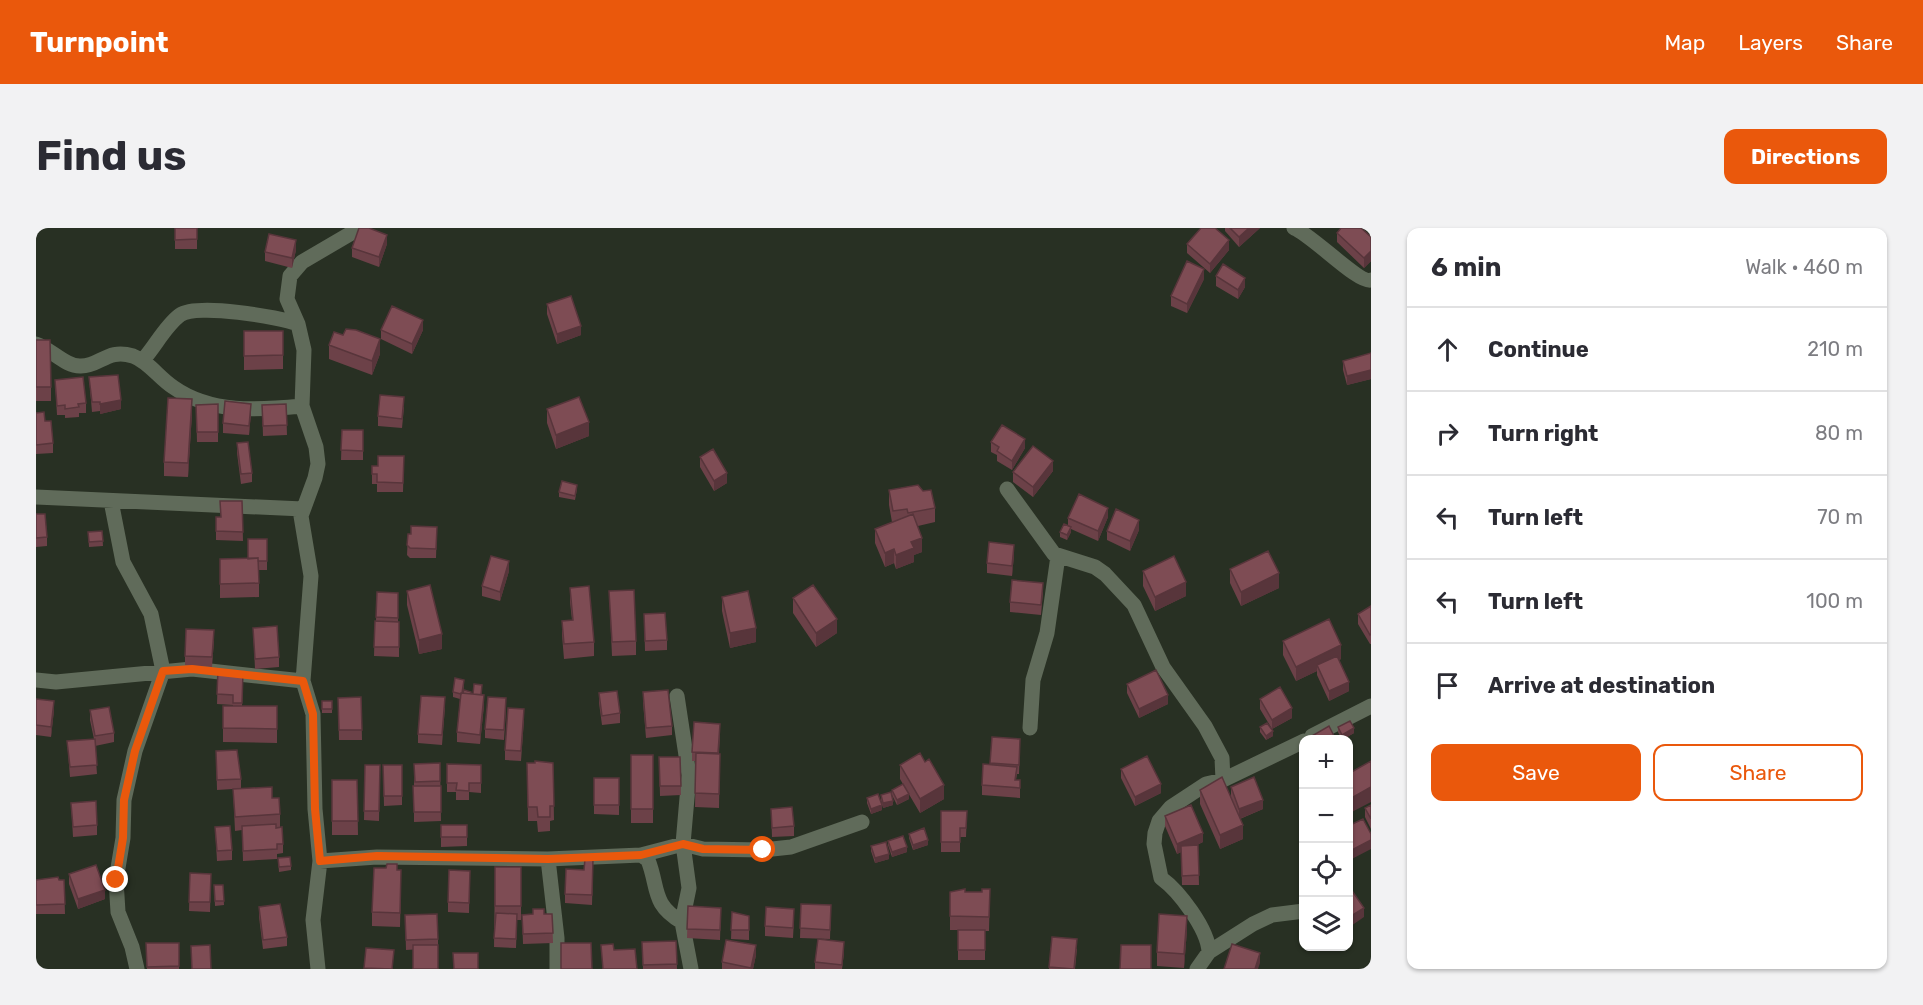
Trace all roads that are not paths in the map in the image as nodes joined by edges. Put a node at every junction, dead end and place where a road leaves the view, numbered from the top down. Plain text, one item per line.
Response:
1 (360, 228) edge
2 (1294, 228) edge
3 (1371, 280) edge
4 (298, 324) junction
5 (36, 344) edge
6 (142, 361) junction
7 (302, 406) junction
8 (1007, 489) dead end
9 (36, 497) edge
10 (111, 501) junction
11 (303, 510) junction
12 (1058, 556) junction
13 (163, 671) junction
14 (36, 680) edge
15 (303, 681) junction
16 (677, 696) dead end
17 (1371, 706) edge
18 (1030, 728) dead end
19 (1315, 735) edge
20 (1299, 743) edge
21 (1223, 780) junction
22 (862, 822) dead end
23 (683, 844) junction
24 (641, 855) junction
25 (548, 859) junction
26 (320, 861) junction
27 (1299, 911) edge
28 (682, 922) junction
29 (1209, 952) junction
30 (137, 969) edge
31 (318, 969) edge
32 (558, 969) edge
33 (691, 969) edge
34 (1197, 969) edge

1 - 4 street
2 - 3 street
4 - 6 street
4 - 7 street
5 - 6 street
6 - 7 street
7 - 11 street
8 - 12 street
9 - 10 street
10 - 11 street
10 - 13 street
11 - 15 street
12 - 18 street
12 - 21 street
13 - 14 street
13 - 15 street
13 - 30 street
15 - 26 street
16 - 23 street
17 - 19 street
20 - 21 street
21 - 29 street
22 - 23 street
23 - 24 street
23 - 28 street
24 - 25 street
24 - 28 street
25 - 26 street
25 - 32 street
26 - 31 street
27 - 29 street
28 - 33 street
29 - 34 street

